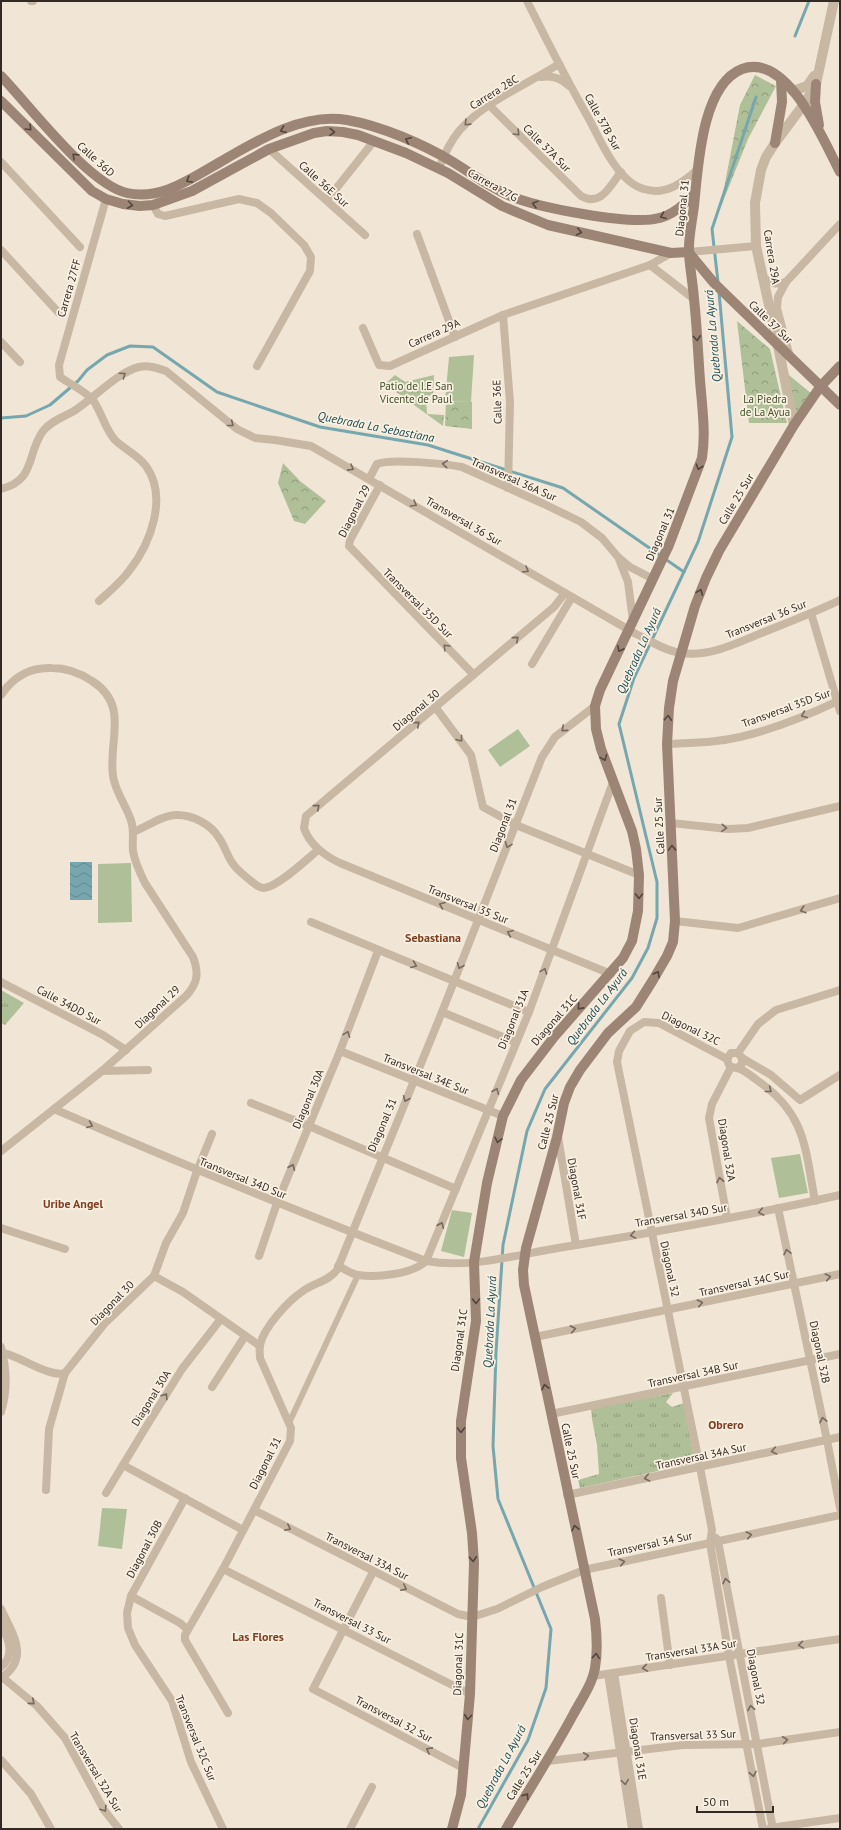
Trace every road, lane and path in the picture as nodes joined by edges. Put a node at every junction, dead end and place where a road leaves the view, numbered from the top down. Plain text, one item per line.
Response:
1 (527, 1) edge
2 (834, 1) edge
3 (559, 64) junction
4 (818, 71) junction
5 (1, 76) edge
6 (538, 77) junction
7 (781, 79) junction
8 (816, 84) junction
9 (571, 88) junction
10 (793, 91) junction
11 (804, 104) junction
12 (489, 106) junction
13 (3, 107) edge
14 (374, 141) junction
15 (824, 142) junction
16 (775, 143) junction
17 (269, 149) junction
18 (443, 157) junction
19 (223, 160) joint
20 (1, 162) edge
21 (439, 168) junction
22 (698, 169) junction
23 (621, 172) junction
24 (840, 172) edge
25 (695, 194) junction
26 (106, 199) junction
27 (327, 200) junction
28 (153, 205) junction
29 (840, 224) edge
30 (417, 234) dead end
31 (365, 235) dead end
32 (80, 246) dead end
33 (751, 247) junction
34 (1, 250) edge
35 (689, 252) junction
36 (671, 253) junction
37 (650, 265) junction
38 (762, 276) junction
39 (786, 282) junction
40 (694, 299) junction
41 (58, 312) dead end
42 (503, 315) junction
43 (363, 328) dead end
44 (455, 338) junction
45 (1, 342) edge
46 (778, 346) junction
47 (790, 357) junction
48 (20, 362) dead end
49 (257, 366) dead end
50 (840, 366) edge
51 (820, 387) junction
52 (89, 397) junction
53 (840, 405) edge
54 (794, 425) junction
55 (369, 479) junction
56 (380, 485) junction
57 (508, 488) junction
58 (1, 489) edge
59 (349, 546) joint
60 (618, 557) junction
61 (654, 577) junction
62 (565, 592) junction
63 (572, 597) junction
64 (840, 600) edge
65 (99, 601) dead end
66 (554, 608) junction
67 (563, 612) junction
68 (811, 613) junction
69 (632, 626) junction
70 (681, 653) junction
71 (532, 664) dead end
72 (473, 674) junction
73 (1, 695) edge
74 (839, 701) edge
75 (595, 706) junction
76 (436, 708) junction
77 (840, 711) edge
78 (667, 744) junction
79 (613, 782) junction
80 (840, 806) edge
81 (671, 823) junction
82 (516, 825) junction
83 (133, 832) junction
84 (318, 850) junction
85 (588, 856) junction
86 (639, 875) junction
87 (840, 898) edge
88 (478, 920) junction
89 (675, 921) junction
90 (311, 922) dead end
91 (378, 950) junction
92 (552, 950) junction
93 (610, 974) junction
94 (1, 982) edge
95 (454, 982) junction
96 (840, 990) edge
97 (442, 1012) junction
98 (529, 1012) junction
99 (644, 1022) joint
100 (515, 1042) junction
101 (126, 1050) junction
102 (340, 1051) junction
103 (740, 1055) junction
104 (727, 1058) junction
105 (734, 1067) junction
106 (148, 1070) dead end
107 (102, 1071) junction
108 (840, 1075) edge
109 (414, 1081) junction
110 (251, 1103) dead end
111 (54, 1109) junction
112 (488, 1111) junction
113 (503, 1116) junction
114 (309, 1126) junction
115 (212, 1134) dead end
116 (558, 1137) junction
117 (1, 1151) edge
118 (382, 1157) junction
119 (197, 1171) junction
120 (456, 1189) junction
121 (840, 1195) edge
122 (815, 1201) junction
123 (277, 1203) junction
124 (778, 1208) junction
125 (727, 1218) junction
126 (1, 1228) edge
127 (352, 1232) junction
128 (651, 1232) junction
129 (576, 1245) junction
130 (65, 1249) dead end
131 (525, 1254) junction
132 (259, 1256) dead end
133 (426, 1261) junction
134 (474, 1262) junction
135 (338, 1266) junction
136 (840, 1274) edge
137 (358, 1275) junction
138 (154, 1276) junction
139 (794, 1284) junction
140 (668, 1310) junction
141 (220, 1320) junction
142 (245, 1336) junction
143 (535, 1337) junction
144 (260, 1346) junction
145 (2, 1350) edge
146 (840, 1354) edge
147 (811, 1360) junction
148 (65, 1373) junction
149 (212, 1387) dead end
150 (684, 1387) junction
151 (1, 1412) edge
152 (551, 1414) junction
153 (289, 1423) junction
154 (840, 1437) edge
155 (827, 1440) junction
156 (123, 1465) junction
157 (700, 1467) junction
158 (46, 1490) dead end
159 (106, 1493) dead end
160 (567, 1495) junction
161 (185, 1498) junction
162 (840, 1500) edge
163 (840, 1508) edge
164 (254, 1510) junction
165 (840, 1514) edge
166 (243, 1530) junction
167 (714, 1542) junction
168 (223, 1569) junction
169 (584, 1570) junction
170 (373, 1572) junction
171 (131, 1596) junction
172 (661, 1598) dead end
173 (1, 1609) edge
174 (127, 1613) joint
175 (472, 1617) junction
176 (1, 1624) edge
177 (187, 1629) junction
178 (344, 1630) junction
179 (840, 1639) edge
180 (740, 1654) junction
181 (730, 1656) junction
182 (670, 1665) junction
183 (1, 1667) edge
184 (611, 1674) junction
185 (593, 1676) junction
186 (1, 1678) edge
187 (470, 1694) junction
188 (228, 1713) dead end
189 (840, 1732) edge
190 (747, 1744) junction
191 (758, 1744) junction
192 (624, 1751) junction
193 (1, 1760) edge
194 (548, 1761) junction
195 (463, 1768) junction
196 (372, 1787) dead end
197 (515, 1813) junction
198 (840, 1818) edge
199 (51, 1829) edge
200 (119, 1829) edge
201 (223, 1829) edge
202 (350, 1829) edge
203 (452, 1829) edge
204 (506, 1829) edge
205 (514, 1829) edge
206 (632, 1829) edge
207 (639, 1829) edge
208 (769, 1829) edge

1 - 3 street, Calle 37B Sur
2 - 4 street
3 - 6 street, Carrera 28C
3 - 9 street, Calle 37B Sur
4 - 8 street
4 - 10 street
19 -> 5 main road, Calle 36D
6 - 9 street
6 - 12 street, Carrera 28C
7 - 10 main road, Diagonal 31
7 - 16 main road
7 - 22 main road, Diagonal 31
8 - 11 street, Carrera 29A
8 - 15 main road
9 - 23 street, Calle 37B Sur
10 - 11 main road, Diagonal 31
11 - 15 main road, Diagonal 31
11 - 16 street, Carrera 29A
12 -> 18 street, Carrera 28C
12 -> 23 street, Calle 37A Sur
13 -> 26 main road
17 -> 14 main road, Carrera 27G
14 - 21 main road, Carrera 27G
14 - 27 street
15 - 24 main road
16 - 33 street, Carrera 29A
17 - 27 street, Calle 36E Sur
17 - 28 main road, Carrera 27G
18 -> 19 main road, Carrera 27G
18 - 21 street, Carrera 28C
25 -> 18 main road, Carrera 27G
20 - 32 street
21 -> 36 main road, Carrera 27G
22 - 23 street, Calle 37B Sur
22 - 25 main road, Diagonal 31
25 - 35 main road, Diagonal 31
26 -> 28 main road
26 - 52 street, Carrera 27FF
27 - 31 street, Calle 36E Sur
28 - 49 street
29 - 39 street
30 - 44 street
33 - 35 street, Carrera 27G
33 - 38 street, Carrera 29A
34 - 41 street
35 - 36 main road, Carrera 27G
35 - 40 main road, Diagonal 31
35 - 46 main road, Calle 37 Sur
36 - 37 street, Carrera 29A
37 - 40 street
37 - 42 street, Carrera 29A
38 - 39 street
38 - 46 street, Carrera 29A
39 - 47 street
40 -> 61 main road, Diagonal 31
42 - 44 street, Carrera 29A
42 - 57 street, Calle 36E
43 - 44 street, Carrera 29A
45 - 48 street
46 - 47 main road, Calle 37 Sur
46 - 54 street, Carrera 29A
47 - 51 main road, Calle 37 Sur
50 - 51 main road, Calle 25 Sur
51 - 53 main road, Calle 37 Sur
51 - 54 main road, Calle 25 Sur
52 -> 55 street, Transversal 36 Sur
52 - 58 street
52 - 65 street
70 -> 54 main road, Calle 25 Sur
55 - 56 street, Transversal 36 Sur
57 -> 55 street, Transversal 36A Sur
56 - 59 street, Diagonal 29
56 -> 62 street, Transversal 36 Sur
57 - 60 street, Transversal 36A Sur
72 -> 59 street, Transversal 35D Sur
60 - 61 street, Transversal 36A Sur
60 - 69 street, Transversal 36A Sur
61 - 69 main road, Diagonal 31
62 - 63 street, Transversal 36 Sur
62 - 66 street, Diagonal 30
63 - 67 street
63 - 69 street, Transversal 36 Sur
64 - 68 street, Transversal 36 Sur
66 - 67 street
72 -> 66 street, Diagonal 30
67 - 71 street
68 - 70 street, Transversal 36 Sur
68 - 74 street
69 - 70 street, Transversal 36 Sur
69 -> 75 main road, Diagonal 31
78 -> 70 main road, Calle 25 Sur
72 - 76 street, Diagonal 30
73 - 83 street, Diagonal 29
74 - 77 street
74 -> 78 street, Transversal 35D Sur
75 -> 79 main road, Diagonal 31C
75 -> 82 street, Diagonal 31
76 -> 82 street
84 -> 76 street, Diagonal 30
78 - 81 main road, Calle 25 Sur
79 - 85 street, Diagonal 31A
79 - 86 main road, Diagonal 31C
81 -> 80 street
89 -> 81 main road, Calle 25 Sur
82 - 85 street
82 -> 88 street, Diagonal 31
83 - 84 street
83 - 101 street, Diagonal 29
88 -> 84 street, Transversal 35 Sur
85 - 86 street
85 - 92 street, Diagonal 31A
86 -> 93 main road, Diagonal 31C
87 -> 89 street
92 -> 88 street, Transversal 35 Sur
88 -> 95 street, Diagonal 31
116 -> 89 main road, Calle 25 Sur
90 - 91 street
91 -> 95 street
102 -> 91 street, Diagonal 30A
92 - 93 street, Transversal 35 Sur
98 -> 92 street, Diagonal 31A
93 -> 113 main road, Diagonal 31C
94 - 101 street, Calle 34DD Sur
95 - 97 street, Diagonal 31
95 - 98 street
96 - 103 street
97 - 100 street
97 - 109 street, Diagonal 31
98 - 100 street, Diagonal 31A
99 - 104 street, Diagonal 32C
99 - 128 street, Diagonal 32
112 -> 100 street, Diagonal 31A
101 - 107 street, Diagonal 29
102 - 109 street, Transversal 34E Sur
102 - 114 street, Diagonal 30A
103 - 104 street
103 - 105 street
103 - 108 street
104 - 105 street
105 -> 122 street
125 -> 105 street, Diagonal 32A
106 - 107 street
107 - 111 street, Diagonal 29
109 - 112 street, Transversal 34E Sur
109 -> 118 street, Diagonal 31
110 - 114 street
111 - 117 street, Diagonal 29
111 -> 119 street, Transversal 34D Sur
112 - 113 street, Transversal 34E Sur
112 - 120 street, Diagonal 31A
113 -> 134 main road, Diagonal 31C
114 - 118 street
123 -> 114 street, Diagonal 30A
115 - 119 street, Diagonal 30
116 - 129 street, Diagonal 31F
116 - 131 main road, Calle 25 Sur
118 - 120 street
118 - 127 street, Diagonal 31
119 - 123 street, Transversal 34D Sur
119 - 138 street, Diagonal 30
133 -> 120 street, Diagonal 31A
121 - 122 street, Transversal 34D Sur
122 - 124 street, Transversal 34D Sur
123 - 127 street, Transversal 34D Sur
123 - 132 street, Diagonal 30A
124 -> 125 street, Transversal 34D Sur
139 -> 124 street, Diagonal 32B
125 - 128 street, Transversal 34D Sur
126 - 130 street
127 - 133 street, Transversal 34D Sur
127 - 135 street, Diagonal 31
128 -> 129 street, Transversal 34D Sur
128 - 140 street, Diagonal 32
129 - 131 street, Transversal 34D Sur
131 - 134 street
131 - 143 main road, Calle 25 Sur
133 - 134 street
133 - 137 street
134 -> 175 main road, Diagonal 31C
135 - 137 street
135 - 144 street, Diagonal 31
139 -> 136 street, Transversal 34C Sur
137 - 153 street
138 - 141 street
138 - 148 street, Diagonal 30
140 -> 139 street, Transversal 34C Sur
139 - 147 street, Diagonal 32B
143 -> 140 street, Transversal 34C Sur
140 - 150 street, Diagonal 32
141 - 142 street
156 -> 141 street, Diagonal 30A
142 - 144 street
142 - 149 street
152 -> 143 main road, Calle 25 Sur
144 - 153 street, Diagonal 31
145 - 148 street
145 - 151 street
146 - 147 street, Transversal 34B Sur
147 - 150 street, Transversal 34B Sur
155 -> 147 street, Diagonal 32B
148 - 158 street, Diagonal 30
150 - 152 street, Transversal 34B Sur
150 - 157 street, Diagonal 32
152 - 160 main road, Calle 25 Sur
153 - 164 street, Diagonal 31
154 - 155 street, Transversal 34A Sur
155 -> 157 street, Transversal 34A Sur
155 - 162 street, Diagonal 32B
156 - 159 street, Diagonal 30A
156 - 161 street
157 -> 160 street, Transversal 34A Sur
157 - 167 street, Diagonal 32
169 -> 160 main road, Calle 25 Sur
161 - 166 street
161 - 171 street, Diagonal 30B
162 - 163 street, Diagonal 32B
164 - 166 street, Diagonal 31
164 -> 170 street, Transversal 33A Sur
167 -> 165 street, Transversal 34 Sur
166 - 168 street, Diagonal 31
169 -> 167 street, Transversal 34 Sur
180 -> 167 street, Diagonal 32
167 - 181 street, Diagonal 32
168 - 177 street, Diagonal 31
168 - 178 street, Transversal 33 Sur
169 - 175 street, Transversal 34 Sur
185 -> 169 main road, Calle 25 Sur
170 -> 175 street, Transversal 33A Sur
170 - 178 street
171 - 174 street, Diagonal 30B
171 - 177 street
172 - 182 street
173 - 186 street
174 - 201 street, Transversal 32C Sur
175 - 187 main road, Diagonal 31C
176 - 183 street
177 - 188 street
178 - 187 street, Transversal 33 Sur
195 -> 178 street, Transversal 32 Sur
179 -> 180 street, Transversal 33A Sur
180 - 181 street, Transversal 33A Sur
191 -> 180 street, Diagonal 32
181 - 182 street, Transversal 33A Sur
181 - 190 street, Diagonal 32
182 -> 184 street, Transversal 33A Sur
184 - 185 street, Transversal 33A Sur
184 - 192 street, Diagonal 31E
185 - 194 main road, Calle 25 Sur
186 -> 200 street, Transversal 32A Sur
187 -> 195 main road, Diagonal 31C
191 -> 189 street, Transversal 33 Sur
190 - 191 street, Transversal 33 Sur
190 - 192 street, Transversal 33 Sur
190 -> 208 street, Diagonal 32
191 - 208 street, Diagonal 32
194 -> 192 street, Transversal 33 Sur
192 -> 206 street, Diagonal 31E
192 - 207 street, Diagonal 31E
193 - 199 street
197 -> 194 main road, Calle 25 Sur
195 - 203 main road, Diagonal 31C
196 - 202 street
197 - 204 main road, Calle 25 Sur
197 - 205 street
198 - 208 street

